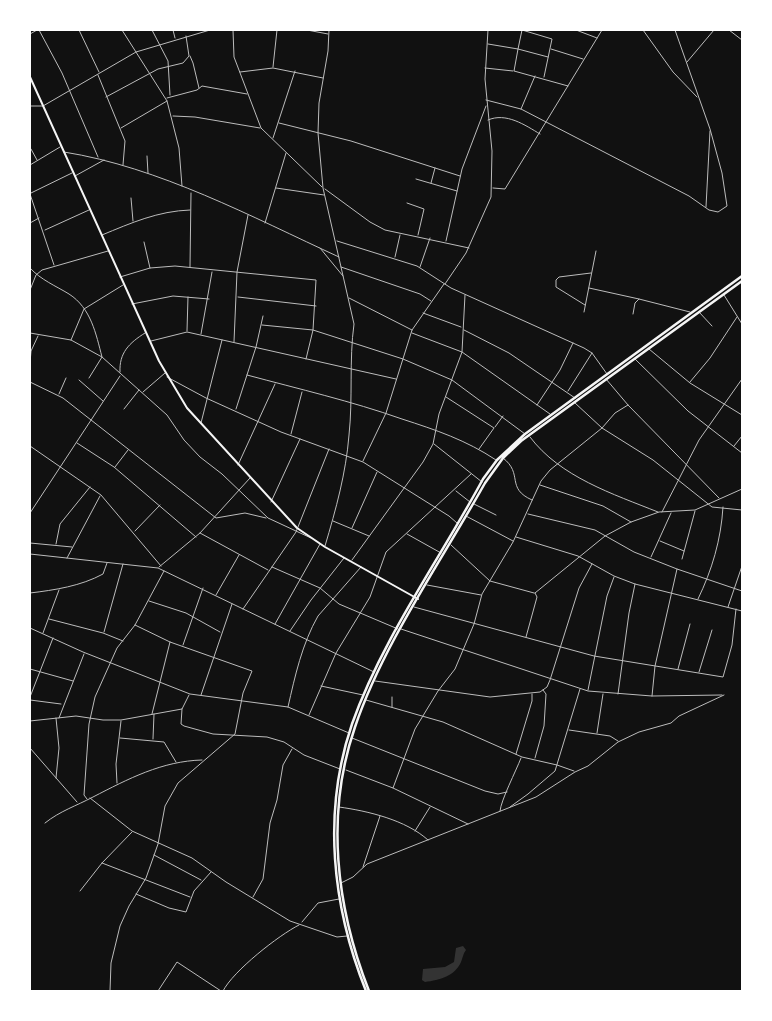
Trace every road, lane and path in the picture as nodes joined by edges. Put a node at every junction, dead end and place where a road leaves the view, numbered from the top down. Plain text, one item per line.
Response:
1 (38, 30) edge
2 (79, 30) edge
3 (122, 30) edge
4 (152, 30) edge
5 (173, 30) edge
6 (192, 30) edge
7 (210, 30) edge
8 (233, 30) edge
9 (277, 30) edge
10 (307, 30) edge
11 (329, 30) edge
12 (488, 30) edge
13 (522, 30) edge
14 (576, 30) edge
15 (602, 30) edge
16 (643, 30) edge
17 (675, 30) edge
18 (714, 30) edge
19 (730, 30) edge
20 (30, 34) edge
21 (193, 34) junction
22 (328, 34) junction
23 (186, 36) junction
24 (597, 38) junction
25 (176, 39) junction
26 (742, 40) edge
27 (160, 43) junction
28 (487, 44) junction
29 (518, 49) junction
30 (551, 49) junction
31 (136, 52) junction
32 (189, 56) junction
33 (549, 57) junction
34 (583, 59) junction
35 (686, 63) junction
36 (168, 66) junction
37 (273, 68) junction
38 (485, 68) junction
39 (295, 71) junction
40 (514, 71) junction
41 (240, 72) junction
42 (100, 73) junction
43 (151, 74) junction
44 (98, 75) junction
45 (535, 75) junction
46 (30, 77) edge
47 (544, 77) junction
48 (323, 78) junction
49 (569, 86) junction
50 (199, 88) junction
51 (70, 90) junction
52 (248, 94) junction
53 (106, 97) junction
54 (170, 97) junction
55 (698, 98) junction
56 (167, 100) junction
57 (486, 100) junction
58 (486, 105) junction
59 (30, 106) edge
60 (43, 106) junction
61 (521, 109) junction
62 (172, 116) junction
63 (488, 120) junction
64 (279, 123) junction
65 (547, 124) junction
66 (261, 128) junction
67 (120, 129) junction
68 (710, 129) junction
69 (318, 133) junction
70 (540, 134) junction
71 (272, 138) junction
72 (61, 146) junction
73 (31, 149) dead end
74 (63, 152) junction
75 (286, 152) junction
76 (148, 156) dead end
77 (98, 158) junction
78 (104, 160) junction
79 (38, 161) junction
80 (30, 165) edge
81 (123, 166) junction
82 (435, 168) junction
83 (74, 174) junction
84 (148, 174) junction
85 (460, 176) junction
86 (416, 179) dead end
87 (431, 183) junction
88 (182, 186) junction
89 (492, 187) junction
90 (275, 188) junction
91 (323, 188) junction
92 (457, 191) junction
93 (192, 192) junction
94 (30, 194) edge
95 (325, 195) junction
96 (130, 198) dead end
97 (407, 203) dead end
98 (706, 208) junction
99 (90, 209) junction
100 (190, 210) junction
101 (248, 215) junction
102 (40, 218) junction
103 (133, 222) junction
104 (265, 223) junction
105 (30, 224) edge
106 (44, 231) junction
107 (400, 234) junction
108 (101, 235) junction
109 (417, 236) junction
110 (430, 238) junction
111 (337, 241) junction
112 (144, 242) dead end
113 (445, 242) junction
114 (319, 247) junction
115 (469, 248) junction
116 (108, 251) junction
117 (596, 251) dead end
118 (340, 257) junction
119 (394, 258) junction
120 (54, 265) junction
121 (341, 267) junction
122 (419, 267) junction
123 (30, 268) edge
124 (150, 268) junction
125 (190, 268) junction
126 (213, 270) junction
127 (237, 272) junction
128 (591, 273) junction
129 (36, 274) junction
130 (742, 276) edge
131 (120, 277) junction
132 (343, 277) junction
133 (742, 281) edge
134 (445, 284) junction
135 (123, 285) junction
136 (588, 288) junction
137 (30, 290) edge
138 (465, 294) junction
139 (724, 294) junction
140 (188, 297) junction
141 (237, 297) junction
142 (349, 298) junction
143 (209, 299) junction
144 (639, 299) junction
145 (431, 301) junction
146 (132, 304) junction
147 (585, 305) junction
148 (316, 306) junction
149 (84, 309) junction
150 (584, 312) dead end
151 (699, 312) junction
152 (423, 313) junction
153 (633, 314) dead end
154 (693, 315) junction
155 (263, 316) dead end
156 (737, 317) junction
157 (262, 324) junction
158 (742, 324) edge
159 (712, 326) dead end
160 (462, 328) junction
161 (313, 330) junction
162 (412, 331) junction
163 (146, 332) junction
164 (187, 332) junction
165 (30, 333) edge
166 (38, 335) junction
167 (201, 335) junction
168 (71, 340) junction
169 (222, 340) junction
170 (150, 341) junction
171 (352, 341) junction
172 (234, 342) junction
173 (574, 343) junction
174 (256, 348) junction
175 (648, 349) junction
176 (462, 352) junction
177 (592, 353) junction
178 (102, 357) junction
179 (635, 358) junction
180 (306, 359) junction
181 (403, 359) junction
182 (30, 363) edge
183 (352, 370) junction
184 (120, 373) junction
185 (165, 373) junction
186 (247, 375) junction
187 (607, 375) junction
188 (166, 377) junction
189 (66, 378) dead end
190 (89, 378) dead end
191 (606, 379) junction
192 (742, 379) edge
193 (79, 380) dead end
194 (396, 380) junction
195 (452, 380) junction
196 (552, 381) junction
197 (30, 382) edge
198 (276, 383) junction
199 (690, 383) junction
200 (140, 389) junction
201 (303, 390) junction
202 (567, 391) junction
203 (143, 392) junction
204 (585, 393) junction
205 (58, 395) junction
206 (446, 397) junction
207 (206, 398) junction
208 (577, 399) junction
209 (352, 401) junction
210 (103, 402) junction
211 (575, 402) junction
212 (537, 405) junction
213 (628, 405) junction
214 (723, 405) junction
215 (124, 409) dead end
216 (236, 410) junction
217 (386, 413) junction
218 (551, 415) junction
219 (742, 415) edge
220 (503, 416) junction
221 (92, 420) junction
222 (259, 421) junction
223 (200, 423) junction
224 (708, 427) junction
225 (494, 428) junction
226 (602, 428) junction
227 (436, 429) junction
228 (291, 434) junction
229 (525, 434) junction
230 (529, 436) junction
231 (742, 436) edge
232 (300, 438) junction
233 (77, 443) junction
234 (433, 444) junction
235 (30, 446) edge
236 (733, 447) junction
237 (128, 449) junction
238 (330, 449) junction
239 (480, 449) junction
240 (742, 453) edge
241 (346, 455) junction
242 (503, 458) junction
243 (497, 460) junction
244 (363, 462) junction
245 (558, 463) junction
246 (238, 465) junction
247 (687, 465) junction
248 (60, 466) junction
249 (114, 467) junction
250 (377, 472) junction
251 (471, 474) junction
252 (250, 478) junction
253 (482, 482) junction
254 (679, 482) junction
255 (539, 484) junction
256 (90, 487) junction
257 (405, 488) junction
258 (742, 489) edge
259 (455, 491) junction
260 (240, 492) junction
261 (101, 495) junction
262 (719, 499) junction
263 (532, 500) junction
264 (271, 502) junction
265 (472, 503) junction
266 (710, 504) junction
267 (160, 505) junction
268 (723, 507) junction
269 (436, 508) junction
270 (695, 510) junction
271 (742, 510) edge
272 (660, 512) junction
273 (671, 512) junction
274 (30, 513) edge
275 (527, 514) junction
276 (496, 515) dead end
277 (466, 516) junction
278 (216, 518) junction
279 (268, 518) junction
280 (333, 520) junction
281 (631, 522) junction
282 (458, 524) junction
283 (297, 528) junction
284 (352, 528) junction
285 (134, 532) junction
286 (296, 532) junction
287 (200, 533) junction
288 (407, 534) junction
289 (369, 536) junction
290 (516, 536) junction
291 (605, 536) junction
292 (196, 537) junction
293 (311, 539) junction
294 (660, 541) junction
295 (513, 542) junction
296 (30, 543) edge
297 (56, 544) junction
298 (320, 544) junction
299 (450, 544) junction
300 (72, 547) junction
301 (325, 547) junction
302 (685, 551) junction
303 (441, 553) junction
304 (30, 554) edge
305 (240, 554) junction
306 (578, 556) junction
307 (67, 558) junction
308 (344, 558) junction
309 (651, 558) junction
310 (682, 559) dead end
311 (107, 562) junction
312 (351, 562) junction
313 (123, 564) junction
314 (592, 564) junction
315 (161, 566) junction
316 (742, 566) edge
317 (272, 567) junction
318 (362, 567) junction
319 (158, 568) junction
320 (677, 569) junction
321 (164, 570) junction
322 (269, 570) junction
323 (614, 576) junction
324 (378, 577) junction
325 (300, 579) junction
326 (708, 580) junction
327 (490, 581) junction
328 (635, 584) junction
329 (426, 585) junction
330 (203, 588) junction
331 (320, 588) junction
332 (734, 588) junction
333 (60, 589) junction
334 (742, 591) edge
335 (30, 593) edge
336 (535, 593) junction
337 (672, 594) junction
338 (216, 595) junction
339 (481, 596) junction
340 (417, 598) junction
341 (147, 600) junction
342 (332, 600) junction
343 (698, 600) junction
344 (232, 604) junction
345 (414, 607) junction
346 (728, 607) junction
347 (243, 609) junction
348 (736, 610) junction
349 (742, 610) edge
350 (359, 613) junction
351 (193, 618) junction
352 (49, 619) junction
353 (275, 624) junction
354 (474, 624) junction
355 (690, 624) dead end
356 (135, 625) junction
357 (30, 628) edge
358 (400, 629) junction
359 (712, 630) dead end
360 (290, 631) junction
361 (221, 632) junction
362 (43, 633) junction
363 (104, 633) junction
364 (53, 638) junction
365 (526, 638) junction
366 (307, 640) junction
367 (124, 642) junction
368 (170, 642) junction
369 (182, 646) junction
370 (562, 646) junction
371 (464, 651) junction
372 (84, 653) junction
373 (336, 653) junction
374 (594, 656) junction
375 (213, 657) junction
376 (623, 662) junction
377 (111, 663) junction
378 (655, 666) junction
379 (30, 669) edge
380 (678, 669) junction
381 (40, 672) junction
382 (376, 672) junction
383 (698, 673) junction
384 (550, 680) junction
385 (73, 681) junction
386 (373, 681) junction
387 (161, 683) junction
388 (321, 686) junction
389 (580, 689) junction
390 (543, 690) junction
391 (438, 691) junction
392 (588, 691) junction
393 (532, 693) junction
394 (190, 694) junction
395 (603, 694) junction
396 (364, 695) junction
397 (618, 695) junction
398 (201, 696) junction
399 (652, 696) junction
400 (392, 697) dead end
401 (30, 698) edge
402 (365, 700) junction
403 (242, 702) junction
404 (63, 704) junction
405 (288, 707) junction
406 (392, 708) junction
407 (182, 709) junction
408 (153, 714) junction
409 (309, 715) junction
410 (423, 715) junction
411 (56, 718) junction
412 (59, 718) junction
413 (90, 718) junction
414 (121, 720) junction
415 (30, 721) edge
416 (569, 730) junction
417 (235, 734) junction
418 (597, 734) junction
419 (351, 735) junction
420 (120, 738) junction
421 (152, 740) junction
422 (618, 742) junction
423 (30, 748) edge
424 (293, 748) junction
425 (516, 754) junction
426 (522, 757) junction
427 (404, 758) junction
428 (535, 758) junction
429 (203, 760) junction
430 (176, 762) junction
431 (558, 765) junction
432 (342, 769) junction
433 (575, 772) junction
434 (56, 779) junction
435 (118, 784) junction
436 (393, 788) junction
437 (507, 792) junction
438 (89, 799) junction
439 (77, 803) junction
440 (431, 806) junction
441 (338, 807) junction
442 (507, 809) junction
443 (500, 811) junction
444 (380, 815) junction
445 (45, 823) dead end
446 (468, 824) junction
447 (132, 831) junction
448 (414, 831) junction
449 (428, 840) junction
450 (158, 844) junction
451 (154, 855) junction
452 (102, 863) junction
453 (362, 869) junction
454 (212, 871) junction
455 (146, 878) junction
456 (202, 880) junction
457 (338, 883) junction
458 (80, 891) dead end
459 (136, 894) junction
460 (191, 897) junction
461 (252, 899) junction
462 (339, 899) junction
463 (301, 924) junction
464 (348, 936) junction
465 (110, 991) edge
466 (158, 991) edge
467 (222, 991) edge
468 (367, 991) edge

1 - 20 street
1 - 51 street
2 - 42 street
3 - 31 street
4 - 27 street
5 - 25 street
6 - 21 street
7 - 21 street
8 - 41 street
9 - 37 street
10 - 22 street
11 - 22 street
12 - 28 street
13 - 29 street
13 - 30 street
14 - 24 street
15 - 24 street
16 - 55 street
17 - 35 street
18 - 35 street
19 - 26 street
21 - 23 street
22 - 48 street
23 - 25 street
23 - 32 street
24 - 34 street
25 - 27 street
27 - 31 street
27 - 36 street
28 - 29 street
28 - 38 street
29 - 33 street
29 - 40 street
30 - 33 street
30 - 34 street
31 - 42 street
31 - 43 street
32 - 36 street
32 - 50 street
33 - 47 street
34 - 49 street
35 - 55 street
36 - 43 street
36 - 54 street
37 - 39 street
37 - 41 street
38 - 40 street
38 - 57 street
39 - 48 street
39 - 64 street
40 - 45 street
41 - 52 street
42 - 44 street
43 - 53 street
43 - 56 street
44 - 51 street
44 - 53 street
45 - 47 street
45 - 61 street
46 - 60 main road
47 - 49 street
48 - 69 street
49 - 65 street
50 - 52 street
50 - 54 street
51 - 60 street
51 - 77 street
52 - 66 street
53 - 67 street
54 - 56 street
55 - 68 street
56 - 62 street
56 - 67 street
57 - 58 street
57 - 61 street
58 - 63 street
58 - 85 street
59 - 60 street
60 - 72 main road
61 - 65 street
62 - 66 street
62 - 88 street
63 - 70 street
63 - 89 street
64 - 69 street
64 - 71 street
65 - 70 street
65 - 98 street
66 - 71 street
67 - 81 street
68 - 98 street
68 - 98 street
69 - 82 street
69 - 91 street
70 - 89 street
71 - 75 street
72 - 74 main road
72 - 79 street
73 - 79 street
74 - 77 street
74 - 83 main road
75 - 90 street
75 - 91 street
76 - 84 street
77 - 78 street
78 - 81 street
78 - 83 street
79 - 80 street
81 - 84 street
82 - 85 street
82 - 87 street
83 - 94 street
83 - 99 main road
84 - 88 street
85 - 92 street
86 - 87 street
87 - 92 street
88 - 93 street
89 - 115 street
90 - 95 street
90 - 104 street
91 - 95 street
91 - 107 street
92 - 113 street
93 - 100 street
93 - 101 street
94 - 102 street
95 - 111 street
96 - 103 street
97 - 109 street
99 - 106 street
99 - 108 main road
100 - 103 street
100 - 125 street
101 - 104 street
101 - 127 street
102 - 105 street
102 - 106 street
103 - 108 street
104 - 114 street
106 - 120 street
107 - 109 street
107 - 119 street
108 - 116 main road
109 - 110 street
110 - 113 street
110 - 122 street
111 - 118 street
111 - 119 street
112 - 124 street
113 - 115 street
114 - 118 street
114 - 132 street
115 - 134 street
116 - 120 street
116 - 131 main road
117 - 128 street
118 - 121 street
119 - 122 street
120 - 129 street
121 - 132 street
121 - 145 street
122 - 134 street
123 - 129 street
124 - 125 street
124 - 131 street
125 - 126 street
126 - 127 street
126 - 143 street
127 - 141 street
127 - 148 street
128 - 136 street
128 - 147 street
129 - 137 street
129 - 149 street
130 - 154 highway
131 - 135 main road
132 - 142 street
133 - 139 highway
134 - 138 street
134 - 145 street
135 - 146 main road
135 - 149 street
136 - 144 street
136 - 147 street
138 - 160 street
138 - 173 street
139 - 151 highway
139 - 156 street
140 - 143 street
140 - 146 street
140 - 164 street
141 - 148 street
141 - 172 street
142 - 162 street
142 - 171 street
143 - 167 street
144 - 153 street
144 - 154 street
145 - 152 street
146 - 163 main road
147 - 150 street
148 - 161 street
149 - 168 street
149 - 178 street
151 - 154 highway
151 - 159 street
152 - 160 street
152 - 162 street
154 - 175 highway
154 - 187 highway
155 - 157 street
156 - 158 street
156 - 199 street
157 - 161 street
157 - 174 street
160 - 176 street
160 - 196 street
161 - 171 street
161 - 180 street
162 - 176 street
162 - 181 street
163 - 170 main road
163 - 184 street
164 - 167 street
164 - 170 street
165 - 166 street
166 - 168 street
166 - 182 street
167 - 169 street
168 - 178 street
169 - 172 street
169 - 207 street
170 - 185 main road
171 - 181 street
171 - 183 street
172 - 174 street
173 - 177 street
173 - 196 street
174 - 180 street
174 - 186 street
175 - 179 highway
175 - 199 street
176 - 195 street
176 - 212 street
177 - 187 street
177 - 202 street
178 - 184 street
178 - 190 street
179 - 191 highway
179 - 224 street
180 - 183 street
181 - 194 street
181 - 195 street
183 - 194 street
183 - 209 street
184 - 200 street
184 - 210 street
185 - 188 main road
185 - 203 street
186 - 198 street
186 - 216 street
187 - 204 highway
188 - 207 street
188 - 223 main road
189 - 205 street
191 - 204 highway
191 - 213 street
192 - 214 street
193 - 210 street
194 - 217 street
195 - 206 street
195 - 220 street
196 - 202 street
196 - 212 street
197 - 205 street
198 - 201 street
198 - 222 street
199 - 214 street
200 - 203 street
200 - 215 street
201 - 209 street
201 - 228 street
202 - 208 street
203 - 260 street
204 - 208 highway
205 - 221 street
206 - 225 street
206 - 227 street
207 - 216 street
207 - 223 street
208 - 211 highway
208 - 218 highway
209 - 217 street
209 - 241 street
210 - 221 street
211 - 226 street
211 - 230 highway
212 - 218 street
213 - 226 street
213 - 247 street
214 - 219 street
214 - 224 street
216 - 222 street
217 - 227 street
217 - 244 street
218 - 229 highway
220 - 225 street
220 - 229 street
221 - 233 street
221 - 237 street
222 - 228 street
222 - 246 street
223 - 246 main road
224 - 236 street
224 - 247 street
225 - 239 street
226 - 245 street
226 - 254 street
227 - 234 street
227 - 239 street
228 - 232 street
229 - 243 highway
230 - 242 highway
230 - 245 street
231 - 236 street
232 - 238 street
232 - 264 street
233 - 248 street
233 - 249 street
234 - 251 street
234 - 257 street
235 - 248 street
236 - 240 street
237 - 249 street
237 - 278 street
238 - 241 street
238 - 283 street
239 - 243 street
241 - 244 street
241 - 280 street
242 - 263 street
242 - 265 highway
243 - 253 highway
244 - 250 street
245 - 255 street
245 - 272 street
246 - 252 main road
247 - 254 street
247 - 262 street
248 - 256 street
248 - 274 street
249 - 267 street
250 - 257 street
250 - 284 street
251 - 253 street
251 - 259 street
252 - 260 street
252 - 264 main road
253 - 265 highway
254 - 266 street
254 - 272 street
255 - 263 street
255 - 281 street
256 - 261 street
256 - 297 street
257 - 269 street
257 - 289 street
258 - 262 street
259 - 265 street
259 - 269 street
260 - 278 street
260 - 279 street
261 - 285 street
261 - 300 street
262 - 266 street
263 - 275 street
264 - 283 main road
265 - 276 street
265 - 277 highway
265 - 282 highway
266 - 268 street
266 - 270 street
267 - 285 street
267 - 292 street
268 - 271 street
268 - 326 street
269 - 282 street
269 - 288 street
270 - 273 street
270 - 302 street
272 - 273 street
272 - 281 street
273 - 294 street
275 - 290 street
275 - 291 street
277 - 295 street
277 - 299 highway
278 - 279 street
278 - 287 street
279 - 286 street
280 - 284 street
280 - 301 street
281 - 291 street
282 - 303 highway
283 - 286 street
283 - 293 main road
284 - 289 street
285 - 315 street
286 - 293 street
286 - 317 street
287 - 292 street
287 - 305 street
288 - 303 street
288 - 324 street
289 - 312 street
290 - 295 street
290 - 306 street
291 - 306 street
291 - 309 street
292 - 315 street
293 - 298 main road
294 - 302 street
294 - 309 street
295 - 327 street
296 - 297 street
297 - 300 street
298 - 301 main road
298 - 325 street
299 - 327 street
299 - 329 highway
300 - 307 street
301 - 308 main road
302 - 310 street
303 - 340 highway
304 - 307 street
305 - 322 street
305 - 338 street
306 - 314 street
306 - 336 street
307 - 311 street
308 - 312 main road
308 - 331 street
309 - 320 street
311 - 313 street
311 - 333 street
312 - 318 main road
313 - 319 street
313 - 363 street
314 - 323 street
314 - 370 street
315 - 319 street
316 - 332 street
317 - 322 street
317 - 325 street
318 - 324 main road
318 - 342 street
319 - 321 street
320 - 326 street
320 - 337 street
321 - 330 street
321 - 341 street
322 - 347 street
323 - 328 street
323 - 374 street
324 - 340 main road
324 - 350 street
325 - 331 street
325 - 353 street
326 - 332 street
326 - 343 street
327 - 336 street
327 - 339 street
328 - 337 street
328 - 376 street
329 - 339 street
329 - 340 highway
330 - 338 street
330 - 351 street
331 - 342 street
331 - 360 street
332 - 334 street
332 - 346 street
333 - 335 street
333 - 352 street
336 - 365 street
337 - 343 street
337 - 378 street
338 - 344 street
339 - 354 street
340 - 345 highway
340 - 358 highway
341 - 351 street
341 - 356 street
342 - 350 street
342 - 366 street
343 - 346 street
344 - 347 street
344 - 361 street
345 - 354 street
345 - 358 highway
346 - 348 street
347 - 353 street
348 - 349 street
348 - 383 street
350 - 358 street
350 - 373 street
351 - 361 street
351 - 369 street
352 - 362 street
352 - 363 street
353 - 360 street
354 - 365 street
354 - 371 street
355 - 380 street
356 - 367 street
356 - 368 street
357 - 362 street
358 - 371 street
358 - 382 highway
359 - 383 street
360 - 366 street
361 - 375 street
362 - 364 street
363 - 367 street
364 - 372 street
364 - 381 street
365 - 370 street
366 - 373 street
366 - 405 street
367 - 377 street
368 - 369 street
368 - 387 street
369 - 375 street
370 - 374 street
370 - 384 street
371 - 384 street
371 - 391 street
372 - 377 street
372 - 385 street
373 - 382 street
373 - 388 street
374 - 376 street
374 - 392 street
375 - 398 street
375 - 403 street
376 - 378 street
376 - 397 street
377 - 387 street
377 - 413 street
378 - 380 street
378 - 399 street
379 - 381 street
380 - 383 street
381 - 385 street
381 - 401 street
382 - 386 highway
382 - 396 highway
384 - 389 street
384 - 390 street
385 - 404 street
386 - 391 street
386 - 402 highway
387 - 394 street
387 - 408 street
388 - 396 street
388 - 409 street
389 - 392 street
389 - 416 street
390 - 393 street
390 - 428 street
391 - 393 street
391 - 410 street
392 - 395 street
393 - 425 street
394 - 398 street
394 - 407 street
395 - 397 street
395 - 418 street
396 - 419 highway
397 - 399 street
398 - 403 street
399 - 422 street
400 - 406 street
401 - 404 street
402 - 406 street
402 - 419 highway
403 - 405 street
403 - 417 street
404 - 412 street
405 - 409 street
406 - 410 street
407 - 408 street
407 - 417 street
408 - 414 street
408 - 421 street
409 - 419 street
410 - 425 street
410 - 427 street
411 - 412 street
411 - 415 street
411 - 434 street
412 - 413 street
413 - 414 street
413 - 438 street
414 - 420 street
416 - 418 street
416 - 431 street
417 - 424 street
417 - 429 street
418 - 422 street
419 - 427 street
419 - 432 highway
420 - 421 street
420 - 435 street
421 - 430 street
422 - 433 street
423 - 434 street
424 - 432 street
424 - 461 street
425 - 426 street
426 - 428 street
426 - 437 street
427 - 436 street
427 - 437 street
428 - 431 street
429 - 430 street
429 - 450 street
430 - 435 street
431 - 433 street
431 - 442 street
432 - 436 street
432 - 441 highway
432 - 457 highway
433 - 442 street
434 - 439 street
435 - 438 street
436 - 440 street
437 - 443 street
438 - 439 street
438 - 447 street
439 - 445 street
440 - 446 street
440 - 448 street
441 - 444 street
441 - 457 highway
442 - 443 street
443 - 446 street
444 - 448 street
444 - 453 street
446 - 449 street
447 - 450 street
447 - 452 street
448 - 449 street
449 - 453 street
450 - 451 street
450 - 454 street
451 - 455 street
451 - 456 street
452 - 455 street
452 - 458 street
453 - 457 street
454 - 456 street
454 - 461 street
455 - 459 street
455 - 460 street
456 - 460 street
457 - 462 highway
457 - 468 highway
459 - 460 street
459 - 465 street
461 - 463 street
462 - 463 street
462 - 464 highway
463 - 464 street
463 - 467 street
464 - 468 highway
466 - 467 street

